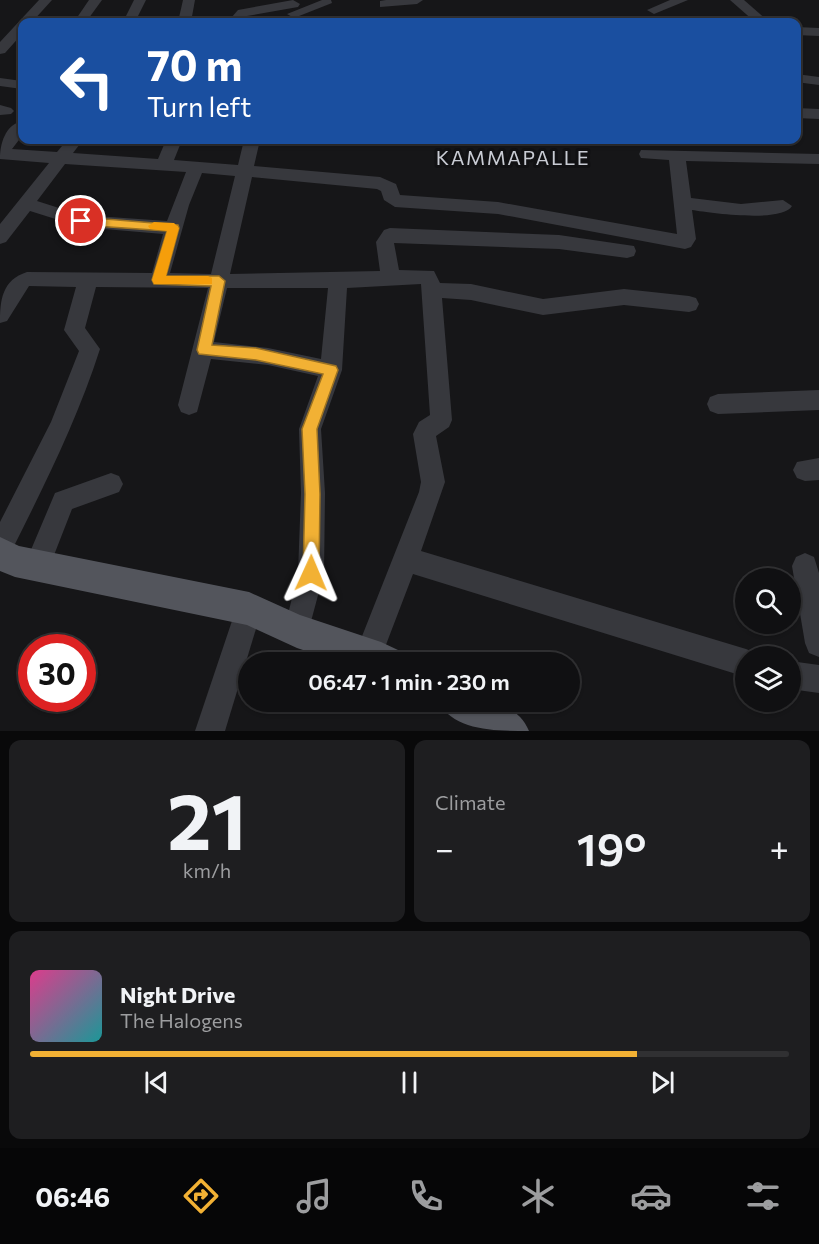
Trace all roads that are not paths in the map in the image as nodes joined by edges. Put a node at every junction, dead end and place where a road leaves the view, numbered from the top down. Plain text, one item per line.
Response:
1 (46, 0) edge
2 (96, 0) edge
3 (140, 0) edge
4 (189, 0) edge
5 (417, 0) edge
6 (682, 0) edge
7 (736, 0) edge
8 (385, 2) edge
9 (326, 5) edge
10 (294, 10) edge
11 (654, 10) dead end
12 (30, 18) edge
13 (83, 18) edge
14 (131, 18) edge
15 (186, 18) edge
16 (238, 18) edge
17 (387, 18) edge
18 (757, 18) edge
19 (18, 30) edge
20 (801, 31) edge
21 (819, 32) edge
22 (0, 50) edge
23 (801, 79) edge
24 (819, 81) edge
25 (0, 82) edge
26 (18, 84) edge
27 (801, 112) edge
28 (819, 114) edge
29 (18, 131) edge
30 (72, 144) edge
31 (172, 144) edge
32 (251, 144) edge
33 (0, 153) edge
34 (647, 154) dead end
35 (677, 155) junction
36 (63, 158) junction
37 (819, 159) edge
38 (164, 165) junction
39 (196, 167) junction
40 (246, 173) junction
41 (683, 203) junction
42 (28, 204) junction
43 (783, 206) dead end
44 (174, 228) junction
45 (0, 237) edge
46 (627, 251) dead end
47 (391, 278) junction
48 (88, 280) junction
49 (159, 280) junction
50 (219, 281) junction
51 (338, 281) junction
52 (432, 290) junction
53 (689, 304) dead end
54 (0, 315) edge
55 (204, 350) junction
56 (331, 370) junction
57 (819, 400) edge
58 (718, 404) dead end
59 (189, 405) dead end
60 (111, 484) dead end
61 (0, 547) edge
62 (0, 553) edge
63 (406, 559) junction
64 (38, 564) junction
65 (805, 566) dead end
66 (249, 609) junction
67 (297, 631) junction
68 (819, 644) edge
69 (357, 652) edge
70 (379, 652) edge
71 (735, 660) edge
72 (801, 677) edge
73 (819, 679) edge
74 (475, 712) edge
75 (210, 731) edge
76 (510, 731) edge

1 - 12 street
2 - 13 street
3 - 14 street
4 - 15 street
5 - 8 street
6 - 11 street
7 - 18 street
8 - 17 street
9 - 10 street
10 - 16 street
19 - 22 street
20 - 21 street
23 - 24 street
25 - 26 street
27 - 28 street
29 - 33 street
30 - 36 street
31 - 38 street
32 - 40 street
33 - 36 street
34 - 35 street
35 - 37 street
35 - 41 street
36 - 38 street
36 - 42 street
38 - 39 street
39 - 40 street
39 - 44 street
40 - 41 street
40 - 50 street
41 - 43 street
42 - 44 street
42 - 45 street
44 - 49 street
46 - 47 street
47 - 51 street
47 - 52 street
48 - 49 street
48 - 54 street
48 - 61 street
49 - 50 street
50 - 51 street
50 - 55 street
51 - 56 street
52 - 53 street
52 - 63 street
55 - 56 street
55 - 59 street
56 - 67 street
57 - 58 street
60 - 64 street
62 - 64 main road
63 - 70 street
63 - 71 street
64 - 66 main road
65 - 68 street
66 - 67 main road
66 - 75 street
67 - 69 main road
72 - 73 street
74 - 76 main road

